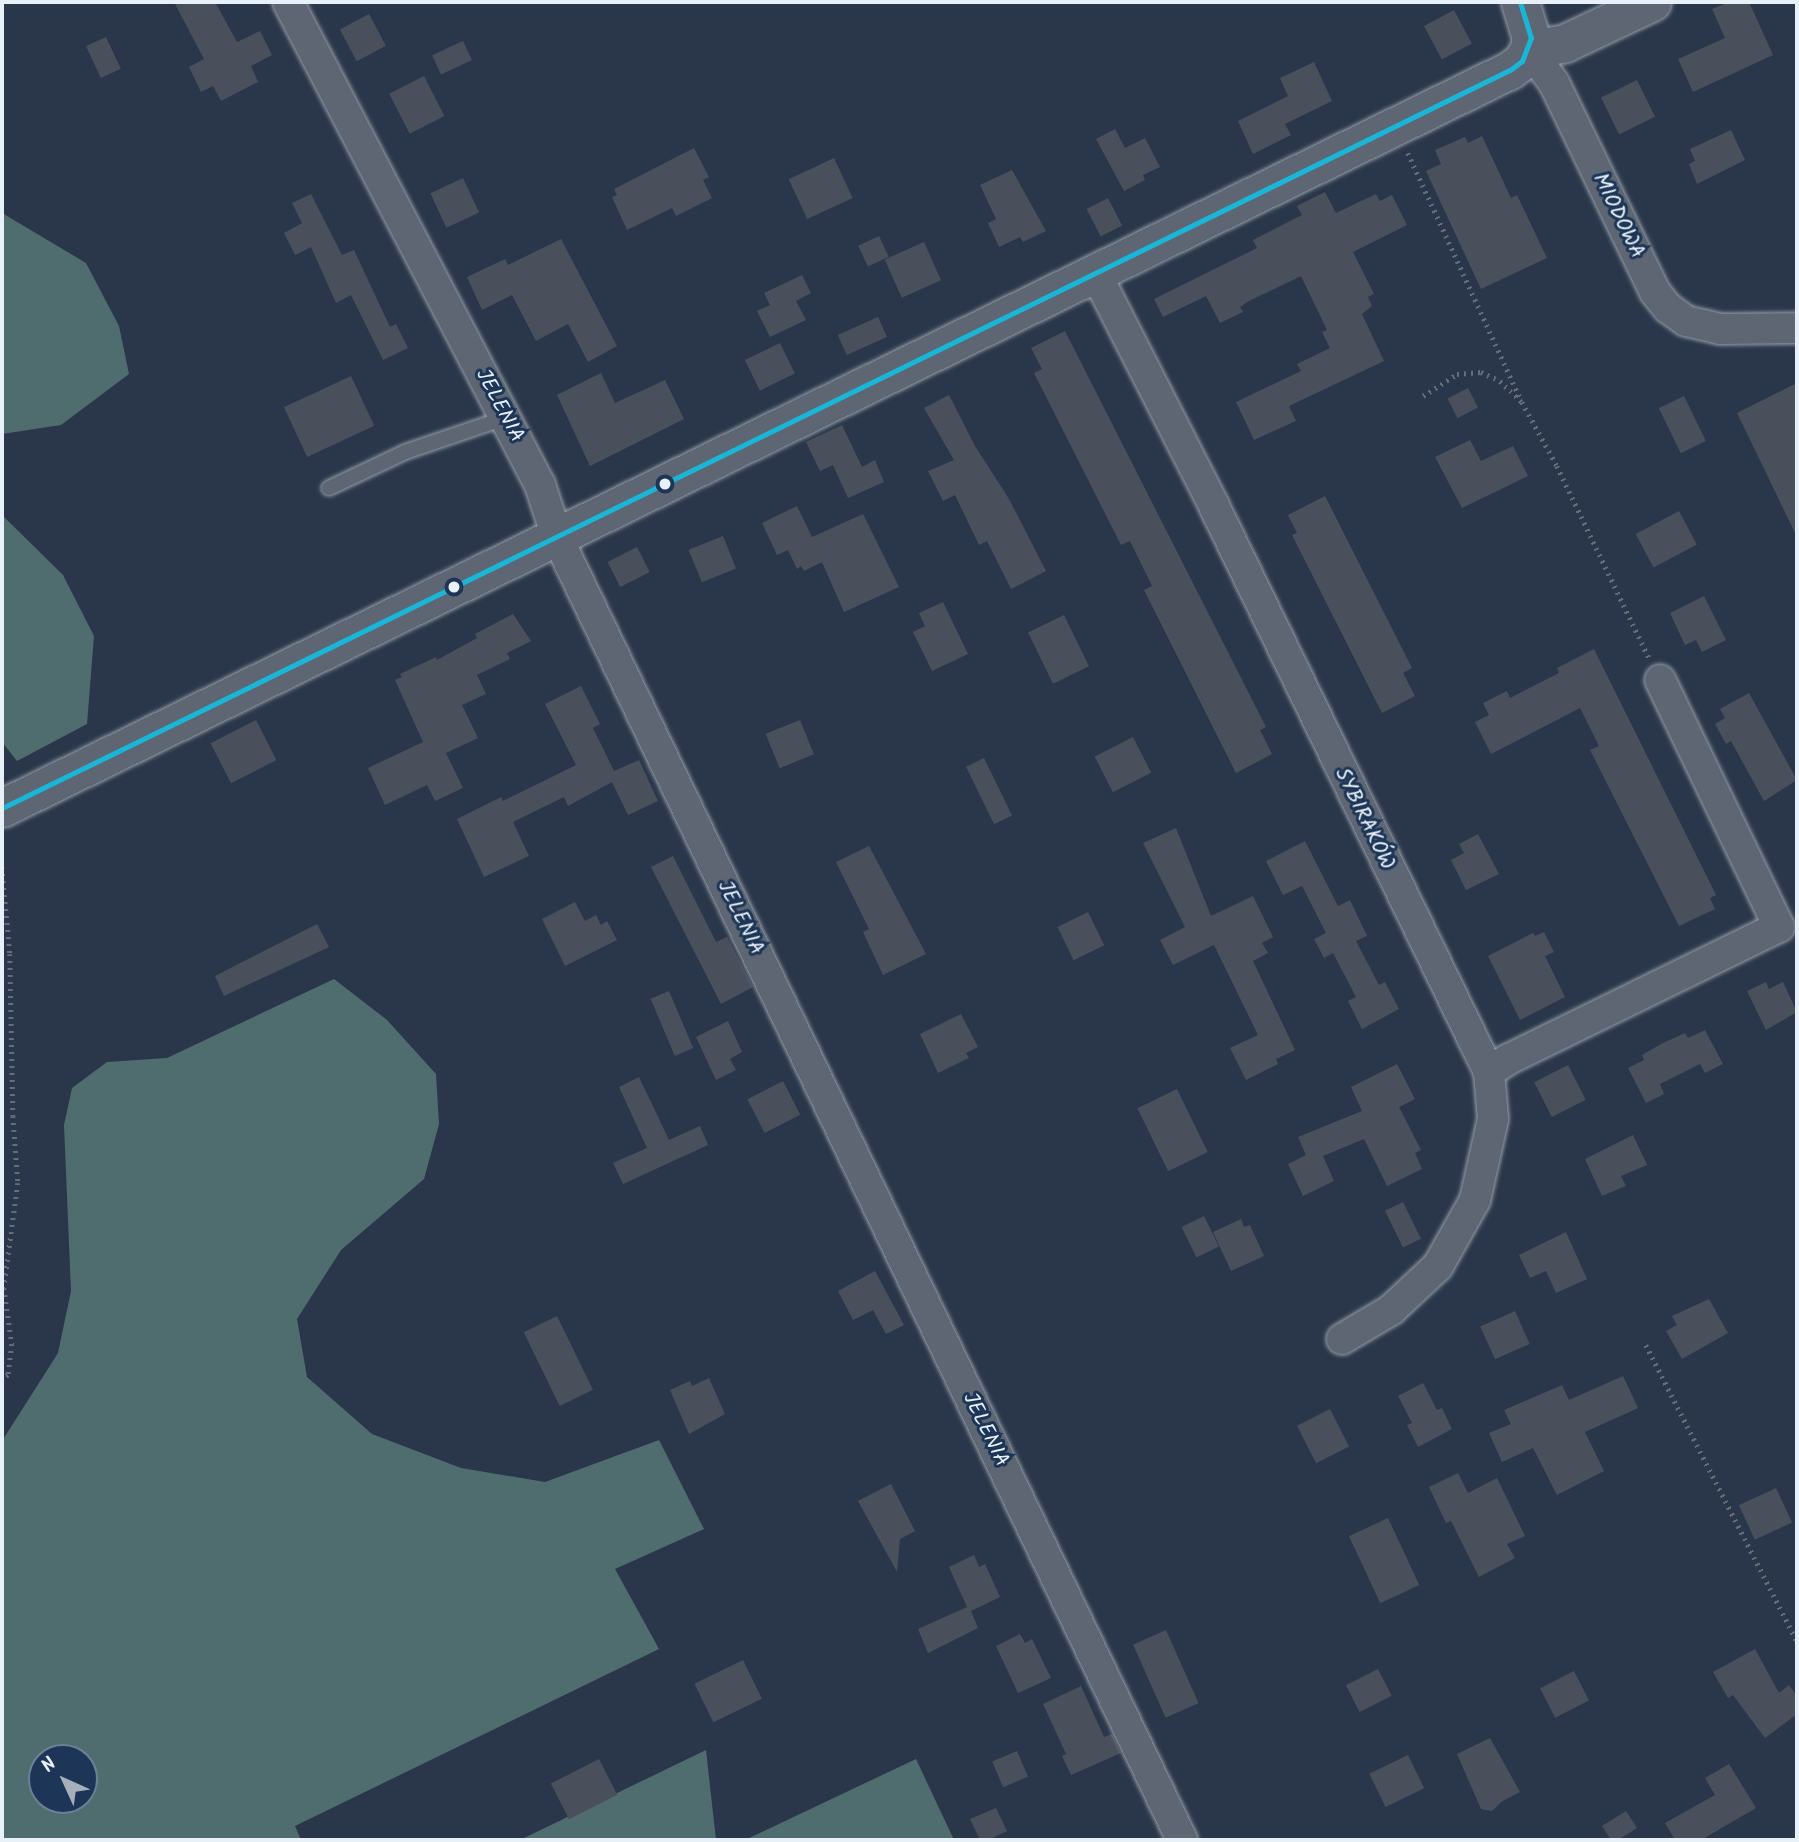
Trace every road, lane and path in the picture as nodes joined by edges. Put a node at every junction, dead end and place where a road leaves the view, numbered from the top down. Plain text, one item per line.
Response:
1 (288, 2) edge
2 (1520, 2) edge
3 (1652, 2) edge
4 (1529, 49) junction
5 (1398, 126) junction
6 (1094, 272) junction
7 (1797, 328) edge
8 (1423, 396) dead end
9 (1522, 402) junction
10 (505, 418) junction
11 (329, 488) dead end
12 (556, 537) junction
13 (1660, 680) joint
14 (2, 808) edge
15 (2, 867) edge
16 (1489, 1072) junction
17 (1342, 1339) dead end
18 (1646, 1345) dead end
19 (2, 1380) edge
20 (1797, 1641) edge
21 (1182, 1840) edge

1 - 10 street, JELENIA
2 - 4 street, MIODOWA
3 - 4 street
4 - 5 street
4 - 7 street, MIODOWA
5 - 6 street
5 - 9 path
6 - 12 street
6 - 16 street, SYBIRAKÓW
8 - 9 path
9 - 13 path
10 - 11 lane
10 - 12 street, JELENIA
12 - 14 street
12 - 21 street, JELENIA
13 - 16 street
15 - 19 path
16 - 17 street, SYBIRAKÓW
18 - 20 path

